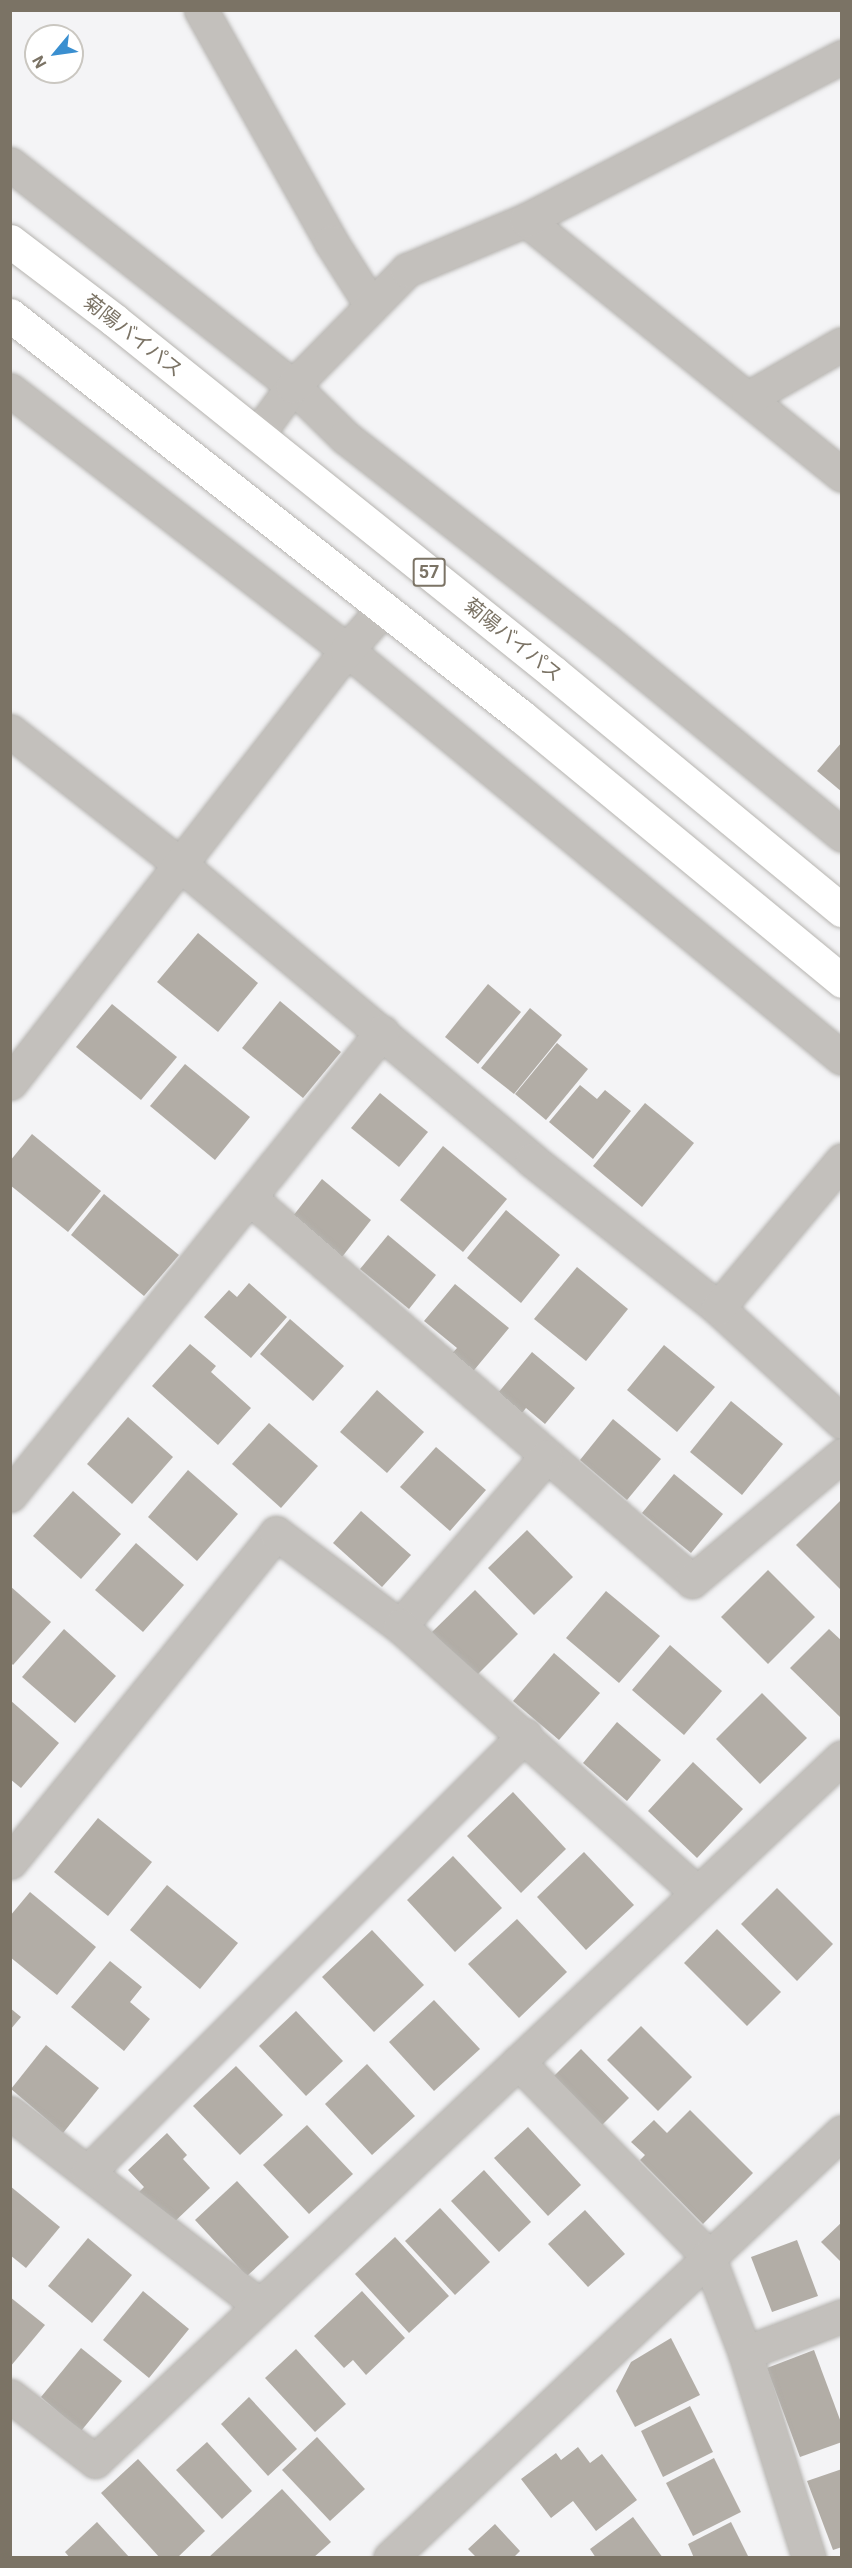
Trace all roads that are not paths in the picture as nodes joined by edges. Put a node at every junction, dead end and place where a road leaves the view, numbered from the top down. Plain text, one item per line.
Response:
1 (201, 10) edge
2 (842, 57) edge
3 (10, 164) edge
4 (526, 220) junction
5 (10, 241) edge
6 (371, 305) junction
7 (10, 315) edge
8 (842, 344) edge
9 (293, 386) junction
10 (10, 390) edge
11 (748, 398) junction
12 (257, 435) junction
13 (842, 475) edge
14 (384, 608) junction
15 (347, 650) junction
16 (10, 731) edge
17 (842, 835) edge
18 (181, 865) junction
19 (842, 910) edge
20 (842, 981) edge
21 (382, 1032) junction
22 (842, 1058) edge
23 (10, 1083) edge
24 (842, 1160) edge
25 (250, 1198) junction
26 (718, 1308) junction
27 (842, 1422) edge
28 (842, 1455) edge
29 (546, 1457) junction
30 (10, 1495) edge
31 (400, 1626) junction
32 (525, 1736) junction
33 (842, 1757) edge
34 (10, 1862) edge
35 (696, 1892) junction
36 (518, 2062) junction
37 (10, 2113) edge
38 (842, 2132) edge
39 (88, 2172) junction
40 (708, 2256) junction
41 (259, 2305) junction
42 (842, 2316) edge
43 (746, 2353) junction
44 (10, 2396) edge
45 (390, 2558) edge
46 (809, 2558) edge

1 - 6 street
2 - 4 street
3 - 9 street
4 - 6 street
4 - 11 street
5 - 12 highway, 菊陽バイパス / 57
6 - 9 street
7 - 14 highway
8 - 11 street
9 - 12 street
9 - 17 street
10 - 15 street
11 - 13 street
12 - 19 highway, 菊陽バイパス / 57
14 - 15 street
14 - 20 highway
15 - 18 street
15 - 22 street
16 - 18 street
18 - 21 street
18 - 23 street
21 - 25 street
21 - 26 street
24 - 26 street
25 - 29 street
25 - 30 street
26 - 27 street
28 - 29 street
29 - 31 street
31 - 32 street
31 - 34 street
32 - 35 street
32 - 39 street
33 - 35 street
35 - 36 street
36 - 40 street
36 - 41 street
37 - 39 street
38 - 40 street
39 - 41 street
40 - 43 street
40 - 45 street
41 - 44 street
42 - 43 street
43 - 46 street

